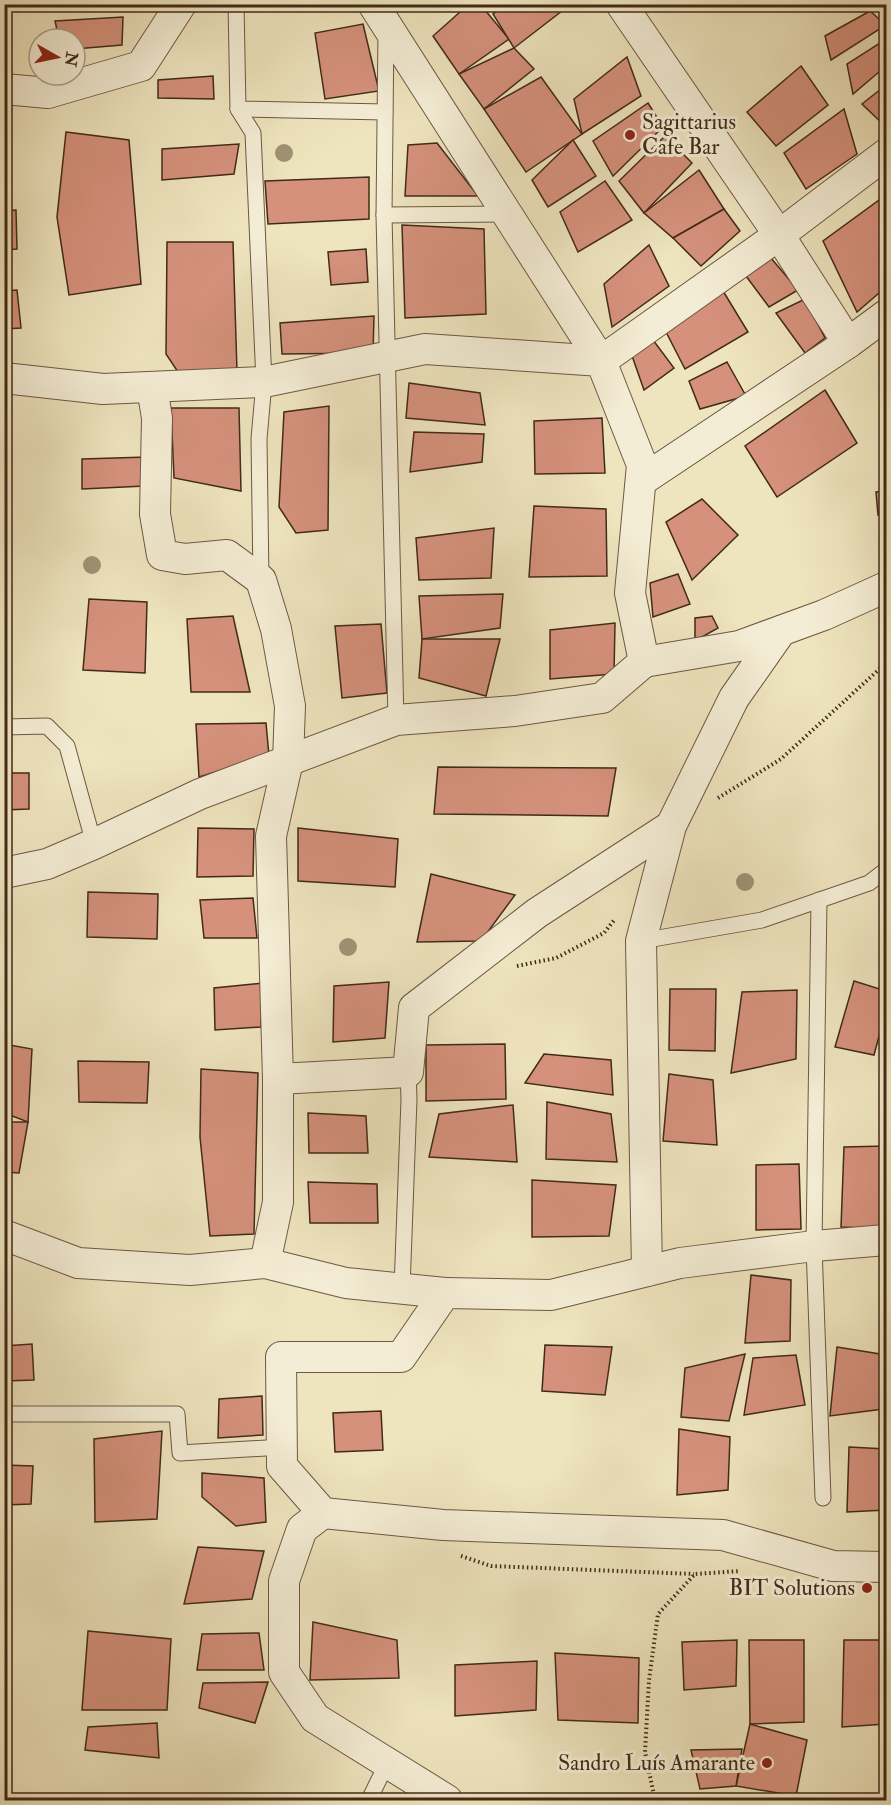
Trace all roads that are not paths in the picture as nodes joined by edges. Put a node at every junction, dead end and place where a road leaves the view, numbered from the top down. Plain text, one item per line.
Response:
1 (181, 4) edge
2 (236, 4) edge
3 (621, 4) edge
4 (379, 15) edge
5 (4, 89) edge
6 (238, 109) junction
7 (385, 112) junction
8 (886, 154) edge
9 (507, 214) junction
10 (384, 215) junction
11 (779, 235) junction
12 (886, 315) edge
13 (848, 343) junction
14 (388, 357) junction
15 (601, 361) junction
16 (4, 378) edge
17 (264, 382) junction
18 (152, 387) junction
19 (641, 481) junction
20 (261, 580) junction
21 (886, 587) edge
22 (781, 631) junction
23 (645, 662) junction
24 (396, 720) junction
25 (4, 727) edge
26 (288, 760) junction
27 (671, 826) junction
28 (94, 844) junction
29 (886, 870) edge
30 (4, 873) edge
31 (819, 900) junction
32 (641, 941) junction
33 (408, 1072) junction
34 (278, 1079) junction
35 (4, 1235) edge
36 (886, 1240) edge
37 (814, 1246) junction
38 (265, 1263) junction
39 (647, 1271) junction
40 (402, 1289) junction
41 (445, 1293) junction
42 (4, 1414) edge
43 (282, 1447) junction
44 (823, 1498) dead end
45 (323, 1513) junction
46 (886, 1567) edge
47 (387, 1763) junction
48 (369, 1800) edge
49 (447, 1800) edge

1 - 5 street
2 - 6 lane
3 - 11 street
4 - 7 lane
4 - 9 street
6 - 7 lane
6 - 17 lane
7 - 10 lane
8 - 11 street
9 - 10 lane
9 - 15 street
10 - 14 lane
11 - 13 street
11 - 15 street
12 - 13 street
13 - 19 street
14 - 15 street
14 - 17 street
14 - 24 lane
15 - 19 street
16 - 18 street
17 - 18 street
17 - 20 lane
18 - 20 street
19 - 23 street
20 - 26 street
21 - 22 street
22 - 23 street
22 - 27 street
23 - 24 street
24 - 26 street
25 - 28 lane
26 - 28 street
26 - 34 street
27 - 32 street
27 - 33 street
28 - 30 street
29 - 31 lane
31 - 32 lane
31 - 37 lane
32 - 39 street
33 - 34 street
33 - 40 lane
34 - 38 street
35 - 38 street
36 - 37 street
37 - 39 street
37 - 44 lane
38 - 40 street
39 - 41 street
40 - 41 street
41 - 43 street
42 - 43 lane
43 - 45 street
45 - 46 street
45 - 47 street
47 - 48 lane
47 - 49 street

